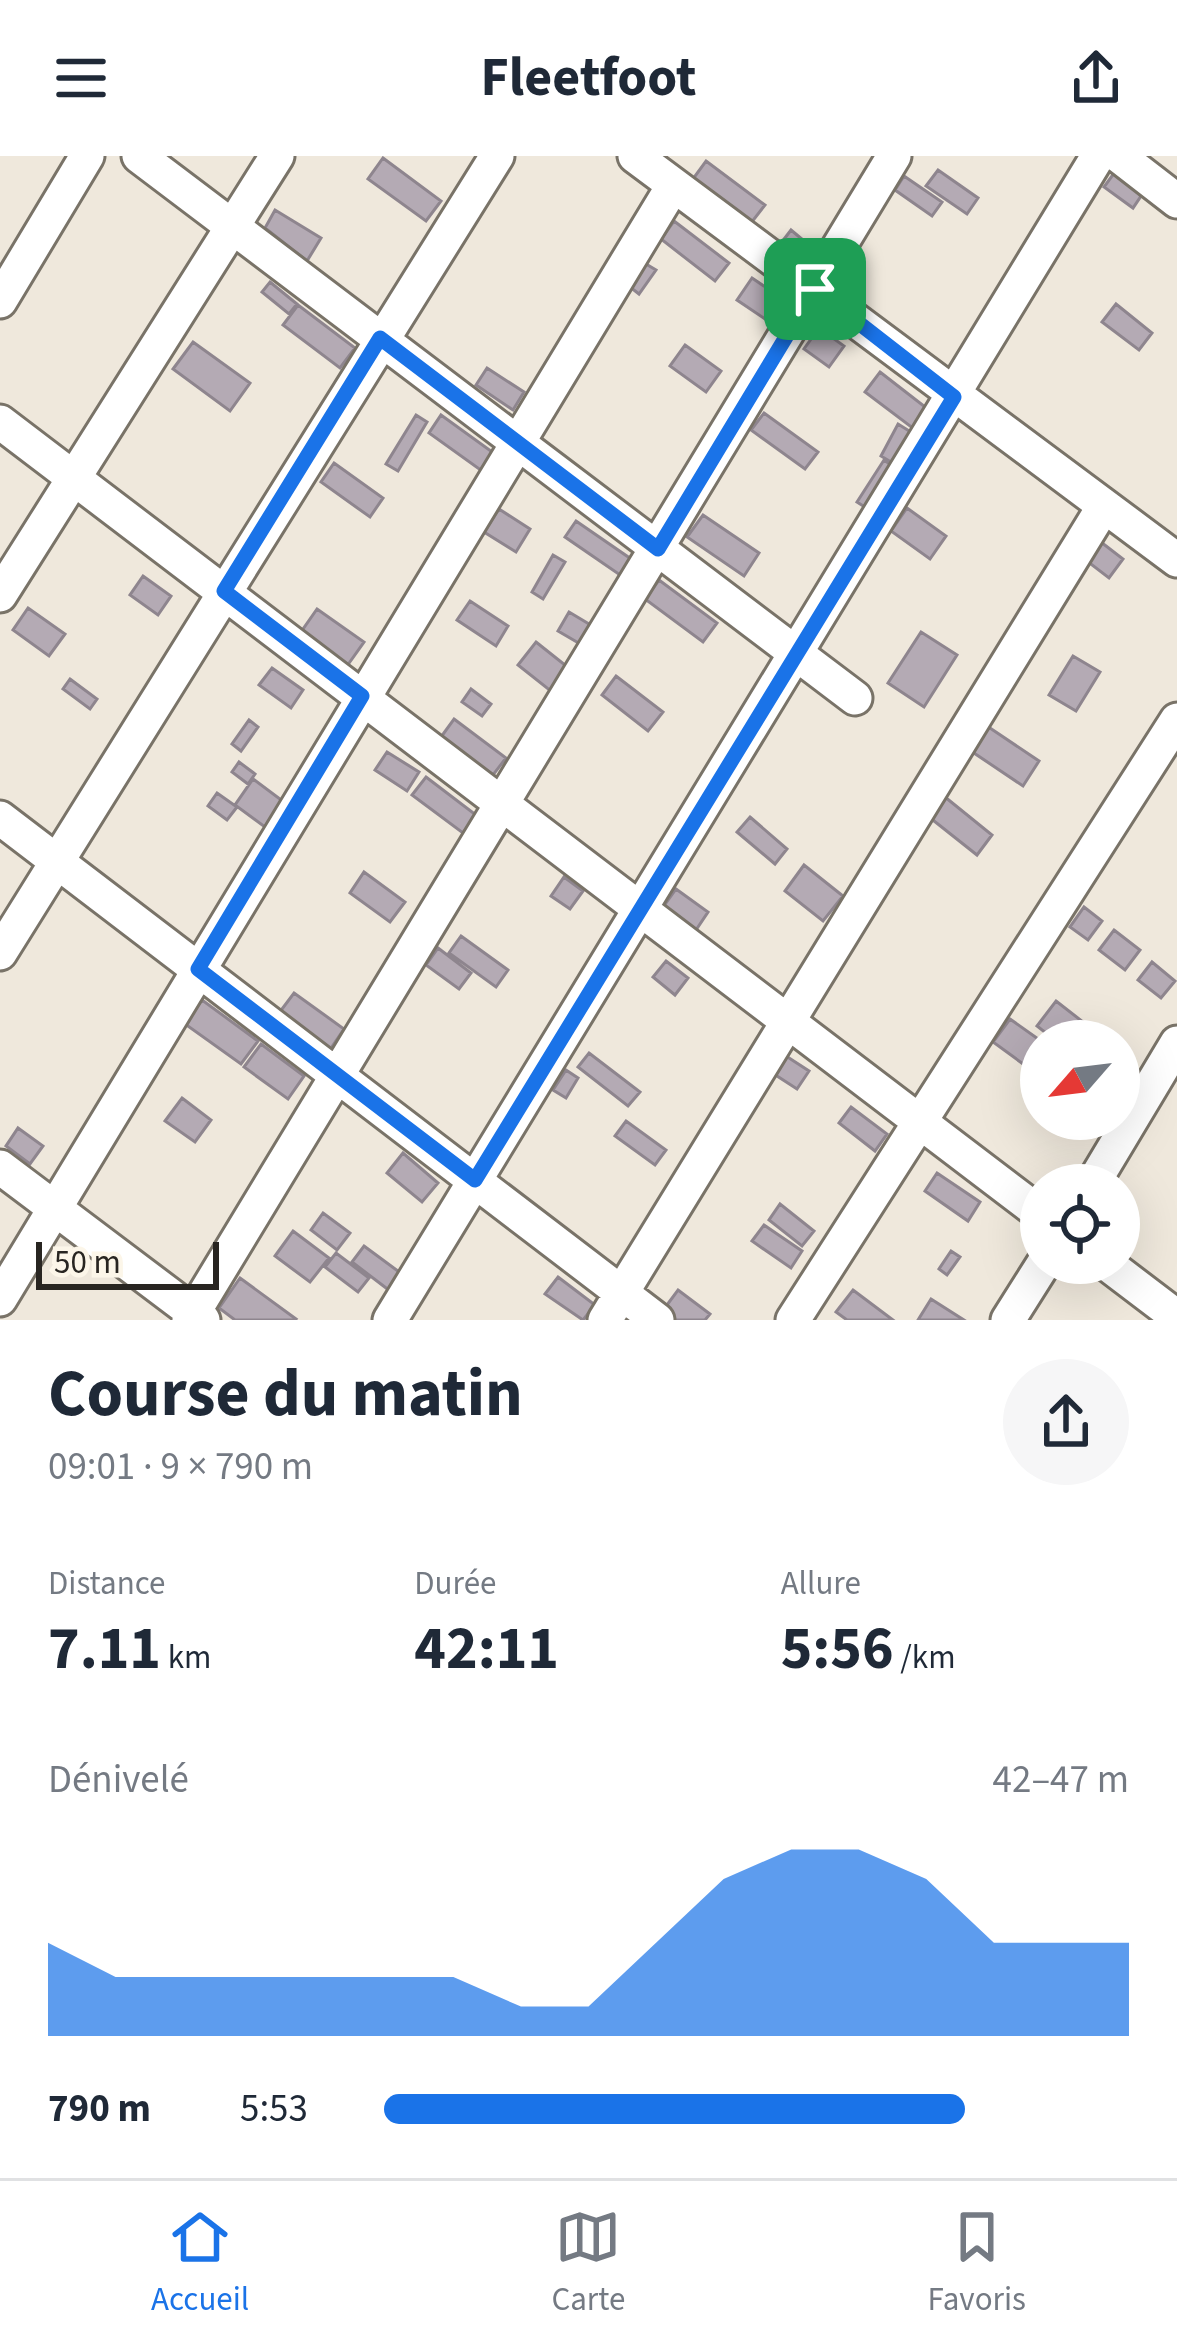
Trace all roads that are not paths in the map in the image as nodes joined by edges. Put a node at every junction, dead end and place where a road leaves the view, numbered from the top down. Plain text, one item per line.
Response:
1 (87, 156) edge
2 (139, 156) edge
3 (277, 156) edge
4 (497, 156) edge
5 (635, 156) edge
6 (895, 156) edge
7 (1098, 156) edge
8 (1119, 156) edge
9 (674, 186) junction
10 (1177, 201) edge
11 (233, 226) junction
12 (815, 289) junction
13 (0, 301) edge
14 (380, 338) junction
15 (954, 397) junction
16 (0, 422) edge
17 (515, 441) junction
18 (72, 476) junction
19 (1104, 506) junction
20 (658, 549) junction
21 (1177, 560) edge
22 (224, 591) junction
23 (0, 595) edge
24 (796, 653) junction
25 (362, 696) junction
26 (855, 698) dead end
27 (1177, 720) edge
28 (503, 803) junction
29 (0, 818) edge
30 (57, 861) junction
31 (640, 908) junction
32 (0, 953) edge
33 (198, 969) junction
34 (789, 1021) junction
35 (1177, 1043) edge
36 (338, 1076) junction
37 (922, 1119) junction
38 (1105, 1164) edge
39 (0, 1167) edge
40 (475, 1180) junction
41 (1020, 1197) edge
42 (54, 1208) junction
43 (1031, 1284) edge
44 (1134, 1284) edge
45 (0, 1299) edge
46 (614, 1307) edge
47 (1177, 1317) edge
48 (195, 1318) edge
49 (390, 1320) edge
50 (657, 1320) edge
51 (793, 1320) edge
52 (1008, 1320) edge

1 - 13 street
2 - 11 street
3 - 11 street
4 - 14 street
5 - 9 street
6 - 12 street
7 - 15 street
8 - 10 street
9 - 12 street
9 - 17 street
11 - 14 street
11 - 18 street
12 - 15 street
12 - 20 street
14 - 17 street
14 - 22 street
15 - 19 street
15 - 24 street
16 - 18 street
17 - 20 street
17 - 25 street
18 - 22 street
18 - 23 street
19 - 21 street
19 - 34 street
20 - 24 street
20 - 28 street
22 - 25 street
22 - 30 street
24 - 26 street
24 - 31 street
25 - 28 street
25 - 33 street
27 - 37 street
28 - 31 street
28 - 36 street
29 - 30 street
30 - 32 street
30 - 33 street
31 - 34 street
31 - 40 street
33 - 36 street
33 - 42 street
34 - 37 street
34 - 46 street
35 - 38 street
36 - 40 street
36 - 48 street
37 - 41 street
37 - 51 street
39 - 42 street
40 - 46 street
40 - 49 street
42 - 45 street
42 - 48 street
43 - 52 street
44 - 47 street
46 - 50 street

